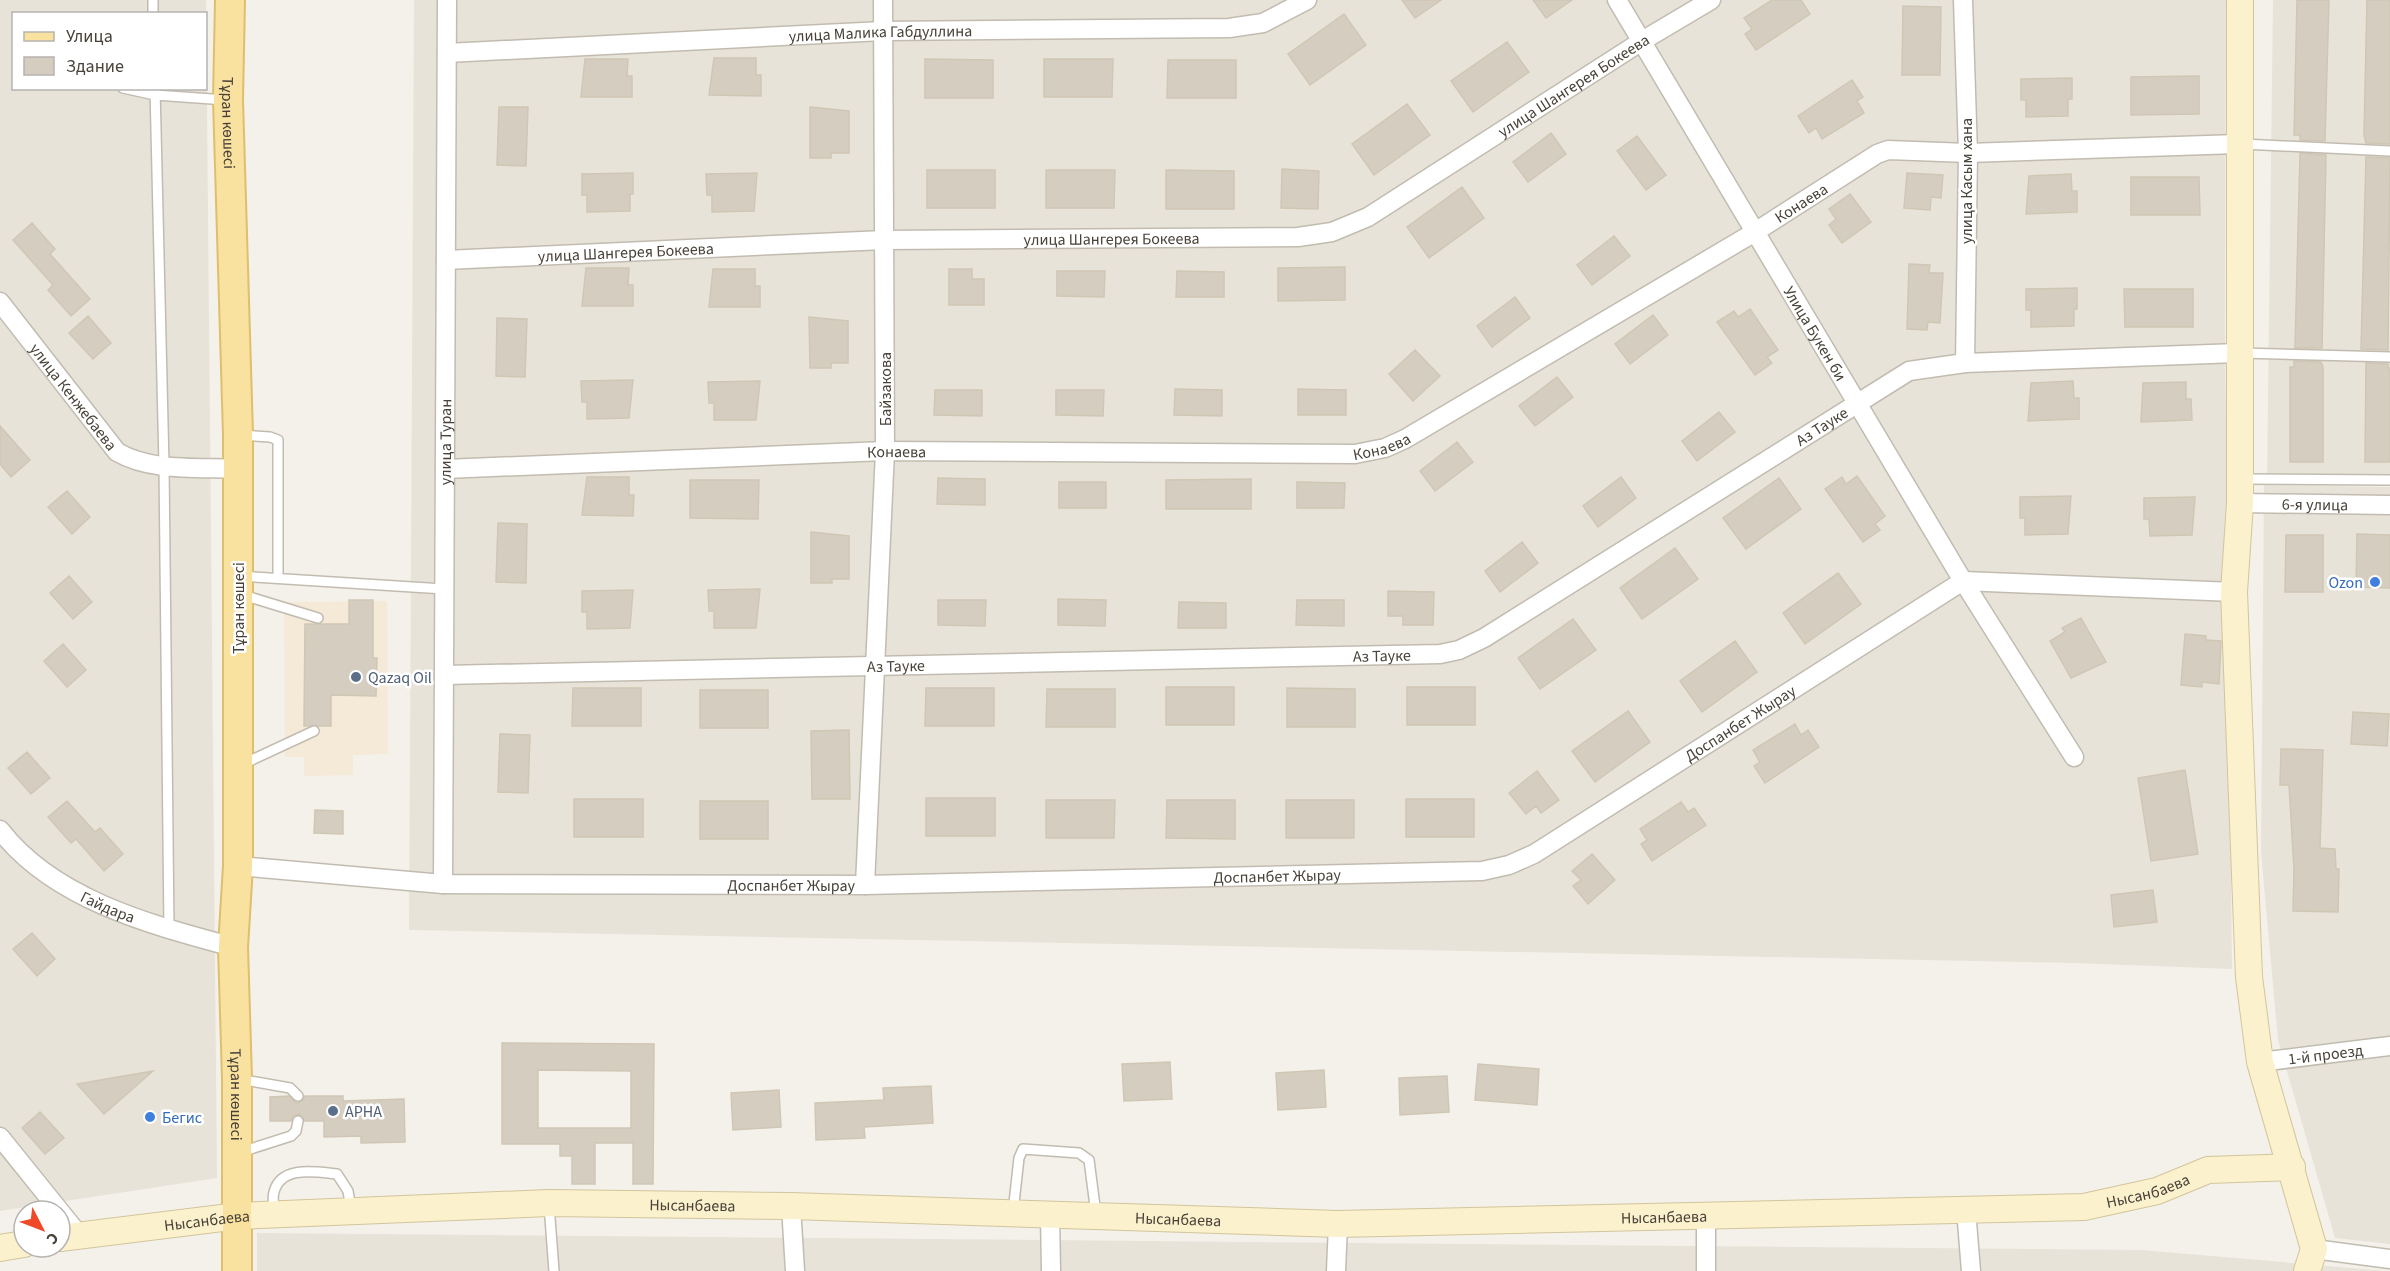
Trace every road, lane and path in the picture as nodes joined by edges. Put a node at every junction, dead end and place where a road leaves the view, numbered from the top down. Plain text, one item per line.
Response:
1 (230, 0) edge
2 (447, 0) edge
3 (883, 0) edge
4 (1307, 0) edge
5 (1617, 0) edge
6 (1711, 0) edge
7 (1963, 0) edge
8 (2240, 0) edge
9 (884, 31) junction
10 (1642, 41) junction
11 (447, 53) junction
12 (126, 90) edge
13 (155, 92) edge
14 (228, 100) junction
15 (2238, 144) junction
16 (2390, 151) edge
17 (1968, 153) junction
18 (1755, 231) junction
19 (884, 240) junction
20 (446, 260) junction
21 (0, 302) edge
22 (2238, 353) junction
23 (2390, 357) edge
24 (1965, 363) junction
25 (1856, 402) junction
26 (238, 435) junction
27 (885, 450) junction
28 (164, 465) junction
29 (237, 469) junction
30 (445, 469) junction
31 (2390, 480) edge
32 (2240, 491) junction
33 (2390, 505) edge
34 (278, 578) junction
35 (1963, 581) junction
36 (238, 585) junction
37 (444, 589) junction
38 (2234, 592) junction
39 (318, 618) dead end
40 (873, 665) junction
41 (444, 675) junction
42 (314, 731) dead end
43 (2074, 757) dead end
44 (238, 766) junction
45 (0, 830) edge
46 (238, 866) junction
47 (443, 884) junction
48 (865, 885) junction
49 (169, 930) junction
50 (233, 947) junction
51 (2390, 1046) edge
52 (2260, 1062) junction
53 (237, 1079) junction
54 (298, 1096) dead end
55 (298, 1121) dead end
56 (0, 1137) edge
57 (238, 1153) junction
58 (2292, 1167) junction
59 (44, 1199) edge
60 (549, 1203) junction
61 (791, 1206) junction
62 (1966, 1210) junction
63 (351, 1211) junction
64 (1013, 1213) junction
65 (274, 1214) junction
66 (1050, 1214) junction
67 (238, 1216) junction
68 (1096, 1216) junction
69 (1706, 1216) junction
70 (1338, 1224) junction
71 (72, 1236) edge
72 (2390, 1259) edge
73 (2310, 1260) edge
74 (237, 1271) edge
75 (554, 1271) edge
76 (795, 1271) edge
77 (1051, 1271) edge
78 (1336, 1271) edge
79 (1706, 1271) edge
80 (1971, 1271) edge

1 - 14 main road, Тұран көшесі
2 - 11 street, улица Туран
3 - 9 street, Байзакова
4 - 9 street, улица Малика Габдуллина
5 - 10 street, Улица Букен би
6 - 10 street, улица Шангерея Бокеева
7 - 17 street, улица Касым хана
8 - 15 street
9 - 11 street, улица Малика Габдуллина
9 - 19 street, Байзакова
10 - 18 street, Улица Букен би
10 - 19 street, улица Шангерея Бокеева
11 - 20 street, улица Туран
12 - 13 lane
13 - 14 lane
13 - 28 lane
14 - 26 main road, Тұран көшесі
15 - 16 lane
15 - 17 street, Конаева
15 - 22 street
17 - 18 street, Конаева
17 - 24 street, улица Касым хана
18 - 25 street, Улица Букен би
18 - 27 street, Конаева
19 - 20 street, улица Шангерея Бокеева
19 - 27 street, Байзакова
20 - 30 street, улица Туран
21 - 28 street, улица Кенжебаева
22 - 23 lane
22 - 24 street, Аз Тауке
22 - 32 street
24 - 25 street, Аз Тауке
25 - 35 street, Улица Букен би
25 - 40 street, Аз Тауке
26 - 29 main road, Тұран көшесі
26 - 34 lane
27 - 30 street, Конаева
27 - 40 street, Байзакова
28 - 29 street, улица Кенжебаева
28 - 49 lane
29 - 36 main road, Тұран көшесі
30 - 37 street, улица Туран
31 - 32 lane
32 - 33 street, 6-я улица
32 - 38 street
34 - 36 lane
34 - 37 lane
35 - 38 street
35 - 43 street, Улица Букен би
35 - 48 street, Доспанбет Жырау
36 - 39 lane
36 - 44 main road, Тұран көшесі
37 - 41 street, улица Туран
38 - 52 street
40 - 41 street, Аз Тауке
40 - 48 street, Байзакова
41 - 47 street, улица Туран
42 - 44 lane
44 - 46 main road, Тұран көшесі
45 - 49 street, Гайдара
46 - 47 street, Доспанбет Жырау
46 - 50 main road, Тұран көшесі
47 - 48 street, Доспанбет Жырау
49 - 50 street, Гайдара
50 - 53 main road, Тұран көшесі
51 - 52 street, 1-й проезд
52 - 58 street
53 - 54 lane
53 - 57 main road, Тұран көшесі
55 - 57 lane
56 - 59 street
57 - 67 main road, Тұран көшесі
58 - 62 street, Нысанбаева
58 - 73 street
60 - 61 street, Нысанбаева
60 - 63 street, Нысанбаева
60 - 75 lane
61 - 64 street, Нысанбаева
61 - 76 street
62 - 69 street, Нысанбаева
62 - 80 street
63 - 65 street, Нысанбаева
63 - 65 lane
64 - 66 street, Нысанбаева
64 - 68 lane
65 - 67 street, Нысанбаева
66 - 68 street, Нысанбаева
66 - 77 street
67 - 71 street, Нысанбаева
67 - 74 main road, Тұран көшесі
68 - 70 street, Нысанбаева
69 - 70 street, Нысанбаева
69 - 79 street
70 - 78 street
72 - 73 street

